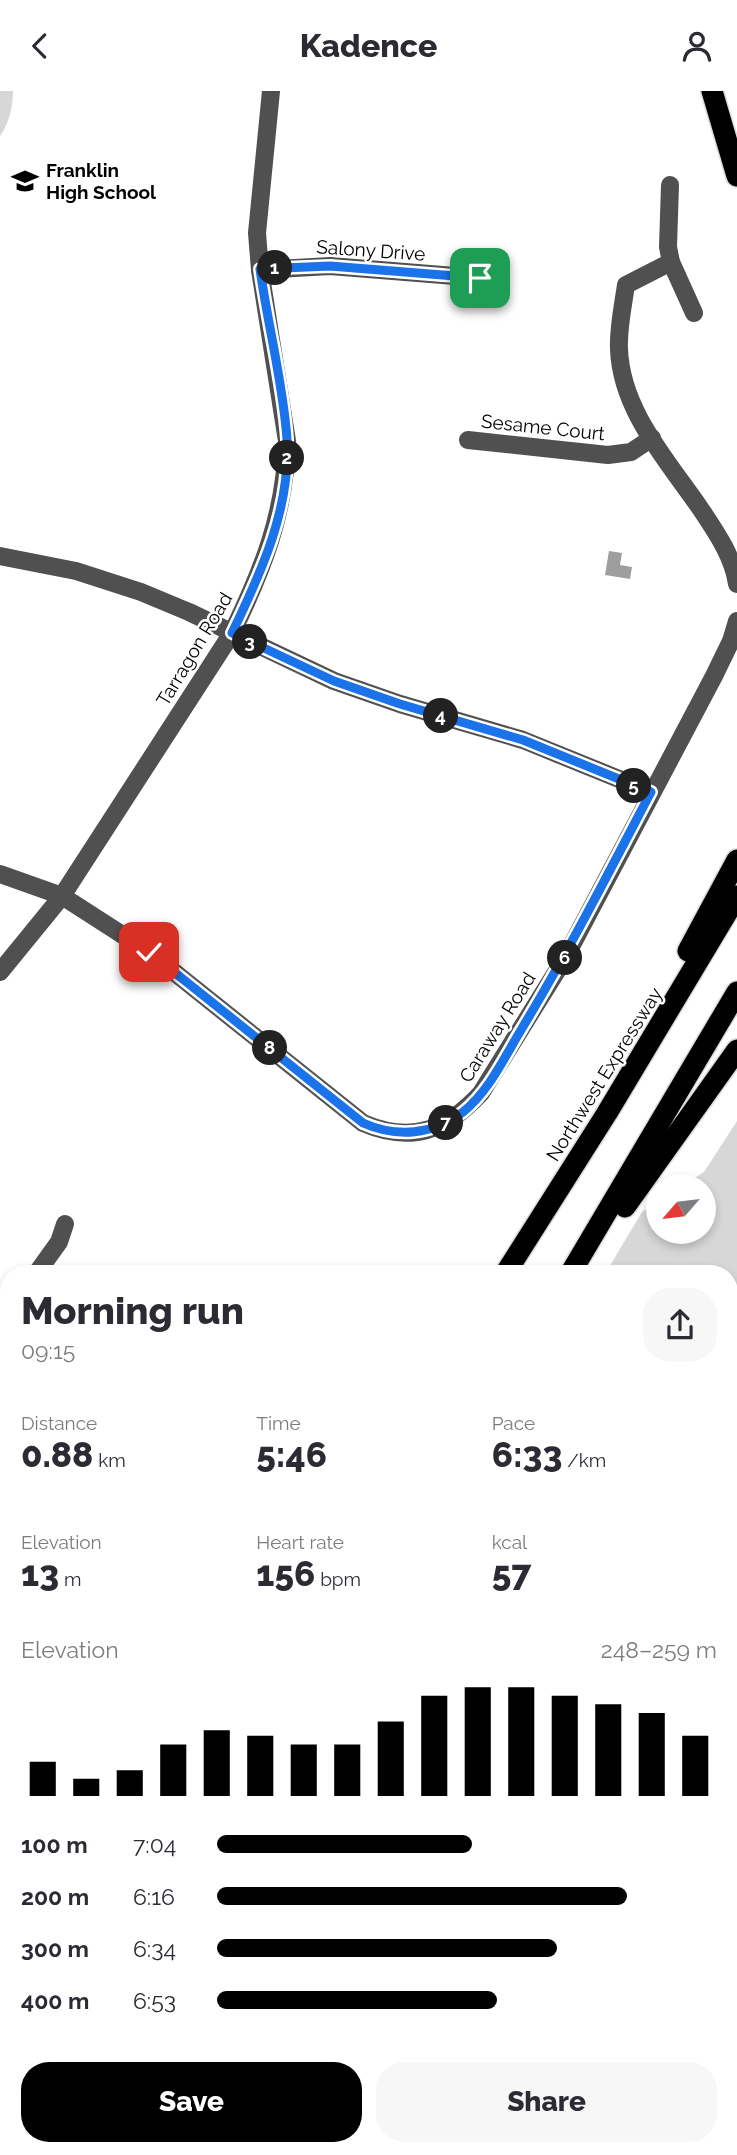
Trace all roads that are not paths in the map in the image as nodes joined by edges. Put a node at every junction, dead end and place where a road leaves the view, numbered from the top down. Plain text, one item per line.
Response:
1 (271, 91) edge
2 (712, 91) edge
3 (724, 91) edge
4 (724, 130) junction
5 (737, 176) edge
6 (670, 185) dead end
7 (671, 263) junction
8 (260, 269) junction
9 (480, 278) dead end
10 (694, 313) dead end
11 (652, 438) junction
12 (468, 440) dead end
13 (0, 556) edge
14 (737, 584) edge
15 (737, 621) edge
16 (232, 633) junction
17 (651, 792) junction
18 (737, 860) edge
19 (0, 874) edge
20 (737, 895) edge
21 (62, 896) junction
22 (0, 972) edge
23 (737, 992) edge
24 (737, 1050) edge
25 (607, 1112) junction
26 (65, 1224) dead end
27 (42, 1265) edge
28 (511, 1265) edge
29 (575, 1265) edge
30 (582, 1265) edge

1 - 8 street, Tarragon Road
2 - 4 highway
3 - 4 highway
4 - 5 highway
6 - 7 street
7 - 10 street
7 - 11 street
8 - 9 street, Salony Drive
8 - 16 street, Tarragon Road
11 - 12 street, Sesame Court
11 - 14 street
13 - 16 street
15 - 17 street, Caraway Road
16 - 17 street
16 - 21 street, Tarragon Road
17 - 21 street, Caraway Road
18 - 25 highway
19 - 21 street, Caraway Road
20 - 25 highway, Northwest Expressway
21 - 22 street, Tarragon Road
23 - 29 highway
24 - 30 highway
25 - 28 highway, Northwest Expressway
26 - 27 street

